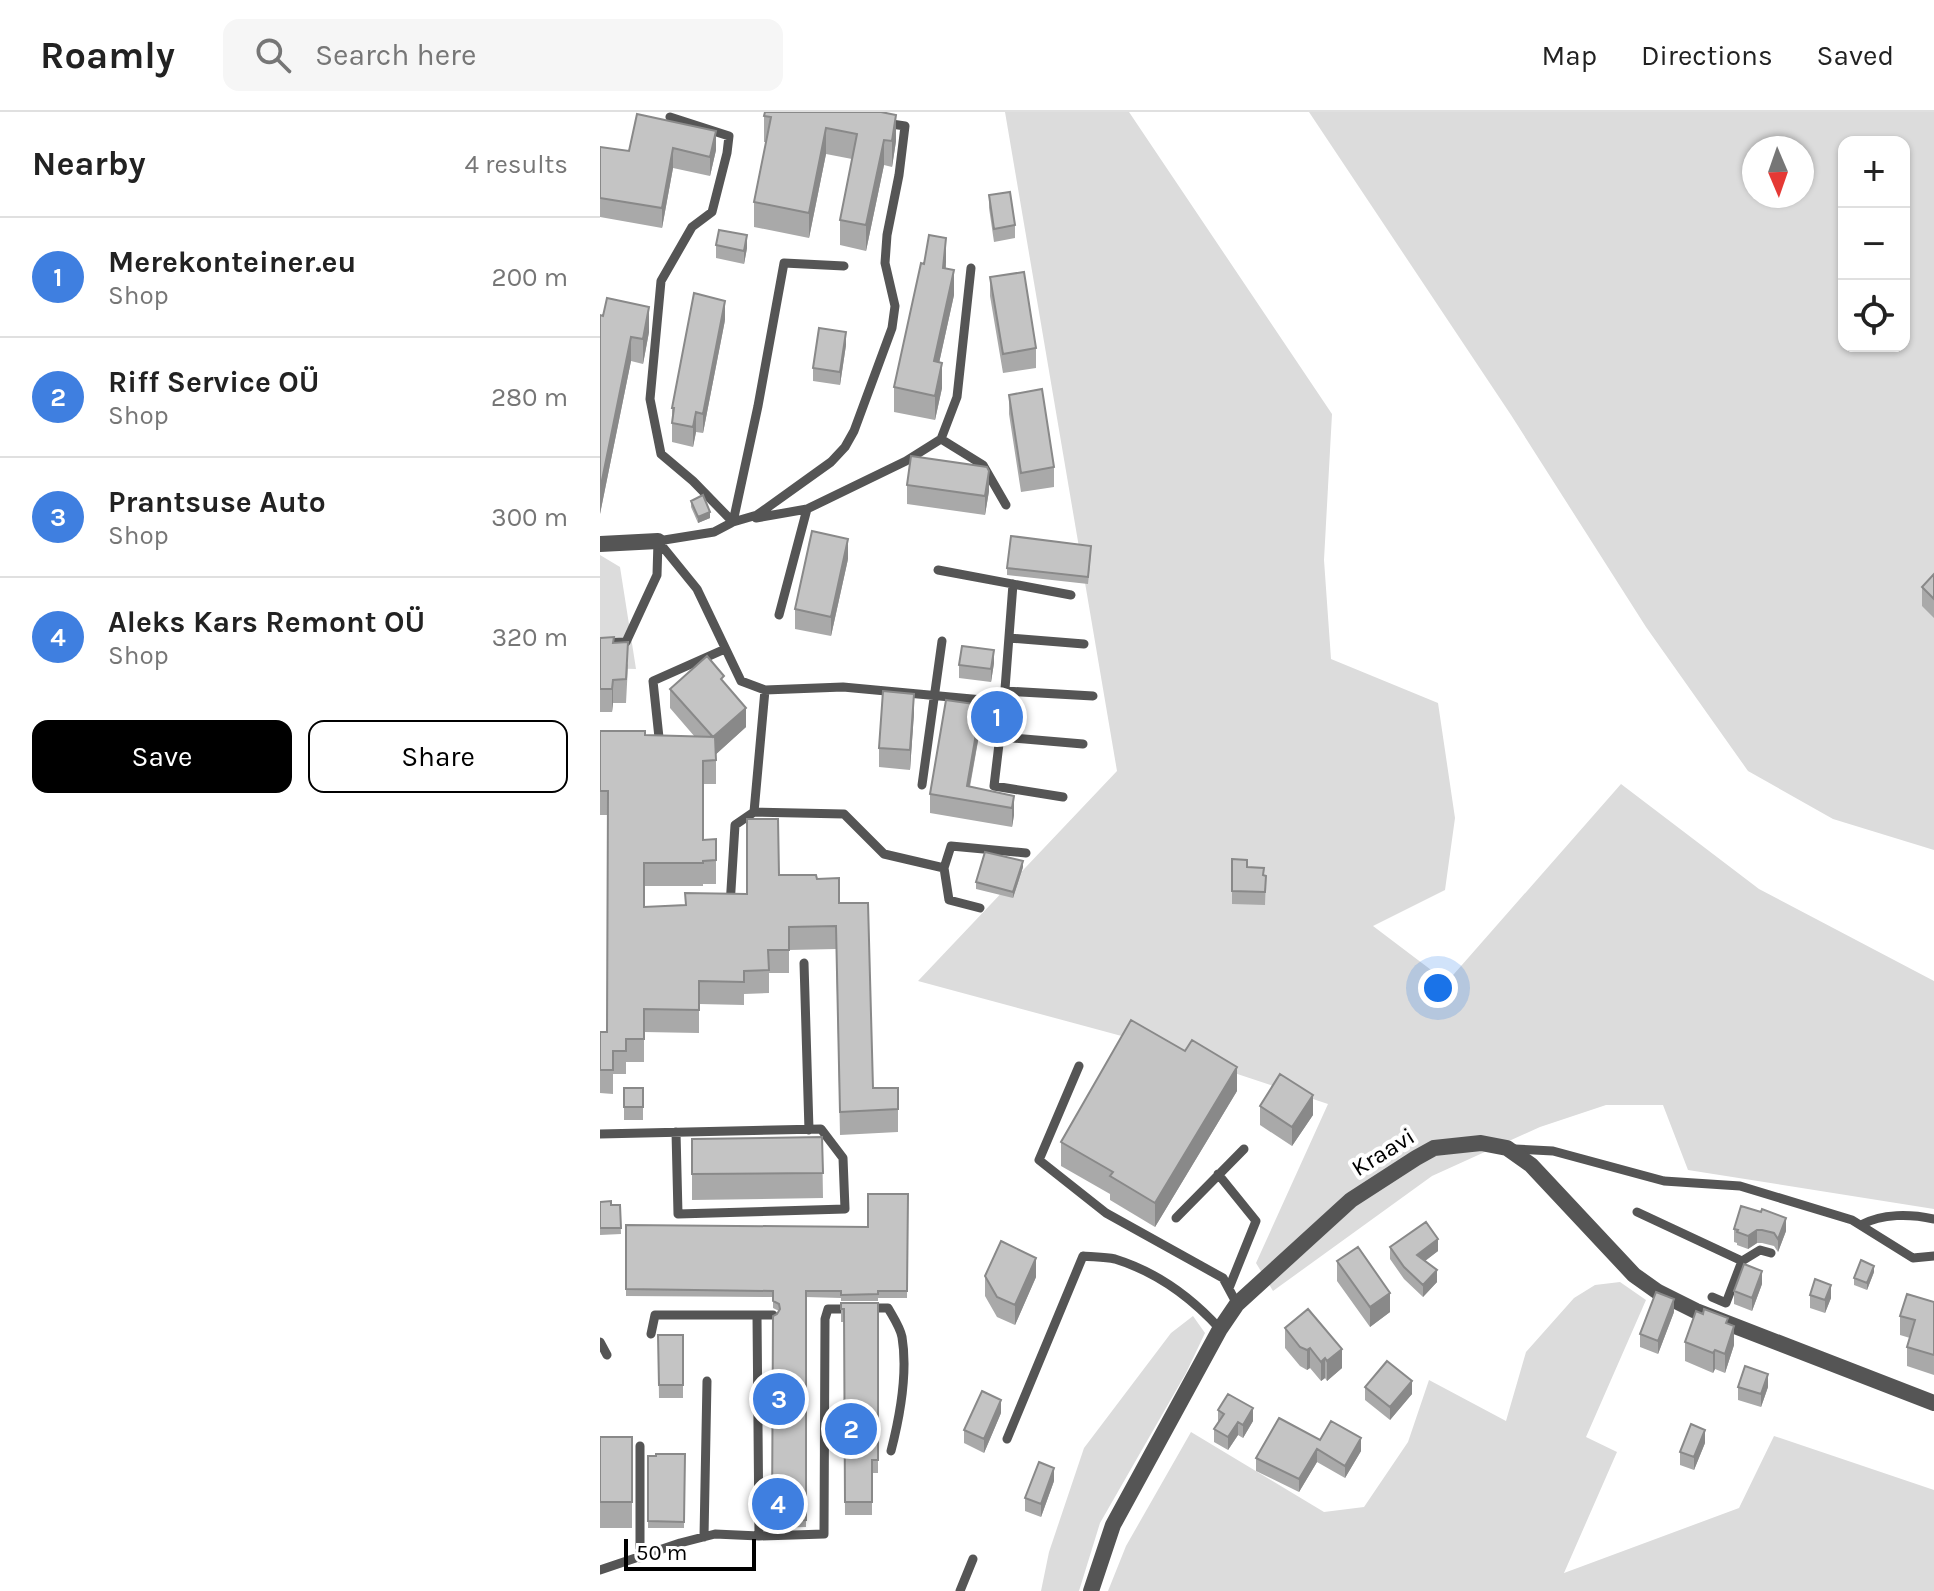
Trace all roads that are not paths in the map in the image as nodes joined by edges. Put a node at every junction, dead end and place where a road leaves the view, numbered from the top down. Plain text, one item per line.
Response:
1 (670, 117) dead end
2 (877, 122) edge
3 (844, 266) dead end
4 (971, 268) dead end
5 (941, 439) junction
6 (1006, 505) dead end
7 (807, 509) junction
8 (733, 522) junction
9 (658, 541) junction
10 (600, 544) edge
11 (938, 570) dead end
12 (1013, 584) junction
13 (1071, 595) dead end
14 (779, 615) dead end
15 (1009, 638) junction
16 (942, 641) dead end
17 (600, 643) edge
18 (1084, 644) dead end
19 (725, 649) junction
20 (765, 690) junction
21 (1093, 696) dead end
22 (935, 697) junction
23 (1005, 697) junction
24 (1000, 737) junction
25 (1083, 744) dead end
26 (660, 747) edge
27 (922, 785) dead end
28 (1063, 797) dead end
29 (754, 812) junction
30 (1026, 853) dead end
31 (944, 868) junction
32 (715, 907) edge
33 (980, 908) dead end
34 (804, 963) dead end
35 (1079, 1066) dead end
36 (809, 1130) junction
37 (676, 1132) junction
38 (600, 1134) edge
39 (1507, 1148) junction
40 (1244, 1149) dead end
41 (1218, 1174) junction
42 (1637, 1212) dead end
43 (1176, 1218) dead end
44 (1934, 1219) edge
45 (1861, 1225) junction
46 (1771, 1253) dead end
47 (1934, 1256) edge
48 (1742, 1261) junction
49 (1229, 1288) junction
50 (1712, 1297) dead end
51 (1237, 1304) junction
52 (773, 1315) edge
53 (757, 1316) junction
54 (1220, 1329) junction
55 (651, 1334) dead end
56 (600, 1342) edge
57 (607, 1355) dead end
58 (707, 1381) dead end
59 (1934, 1403) edge
60 (1007, 1439) dead end
61 (640, 1446) dead end
62 (891, 1451) dead end
63 (759, 1536) junction
64 (704, 1537) junction
65 (640, 1558) junction
66 (973, 1559) dead end
67 (600, 1570) edge
68 (960, 1591) edge
69 (1091, 1591) edge

1 - 8 lane
2 - 8 lane
3 - 8 lane
4 - 5 lane
5 - 6 lane
5 - 7 lane
7 - 8 lane
7 - 14 lane
8 - 9 lane
9 - 10 street
9 - 17 lane
9 - 19 lane
11 - 12 lane
12 - 13 lane
12 - 15 lane
15 - 18 lane
15 - 23 lane
16 - 22 lane
19 - 20 lane
19 - 26 lane
20 - 22 lane
20 - 29 lane
21 - 23 lane
22 - 23 lane
22 - 27 lane
23 - 24 lane
24 - 25 lane
24 - 28 lane
29 - 31 lane
29 - 32 lane
30 - 31 lane
31 - 33 lane
34 - 36 lane
35 - 49 lane
36 - 37 lane
36 - 37 lane
37 - 38 lane
39 - 45 lane
39 - 51 street, Kraavi
39 - 59 street
40 - 41 lane
41 - 43 lane
41 - 49 lane
42 - 48 lane
44 - 45 lane
45 - 47 lane
46 - 48 lane
48 - 50 lane
49 - 51 lane
51 - 54 street, Kraavi
52 - 53 lane
53 - 55 lane
53 - 63 lane
54 - 60 lane
54 - 69 street, Kraavi
56 - 57 lane
58 - 64 lane
61 - 65 lane
62 - 63 lane
63 - 64 lane
64 - 65 lane
65 - 67 lane
66 - 68 lane

